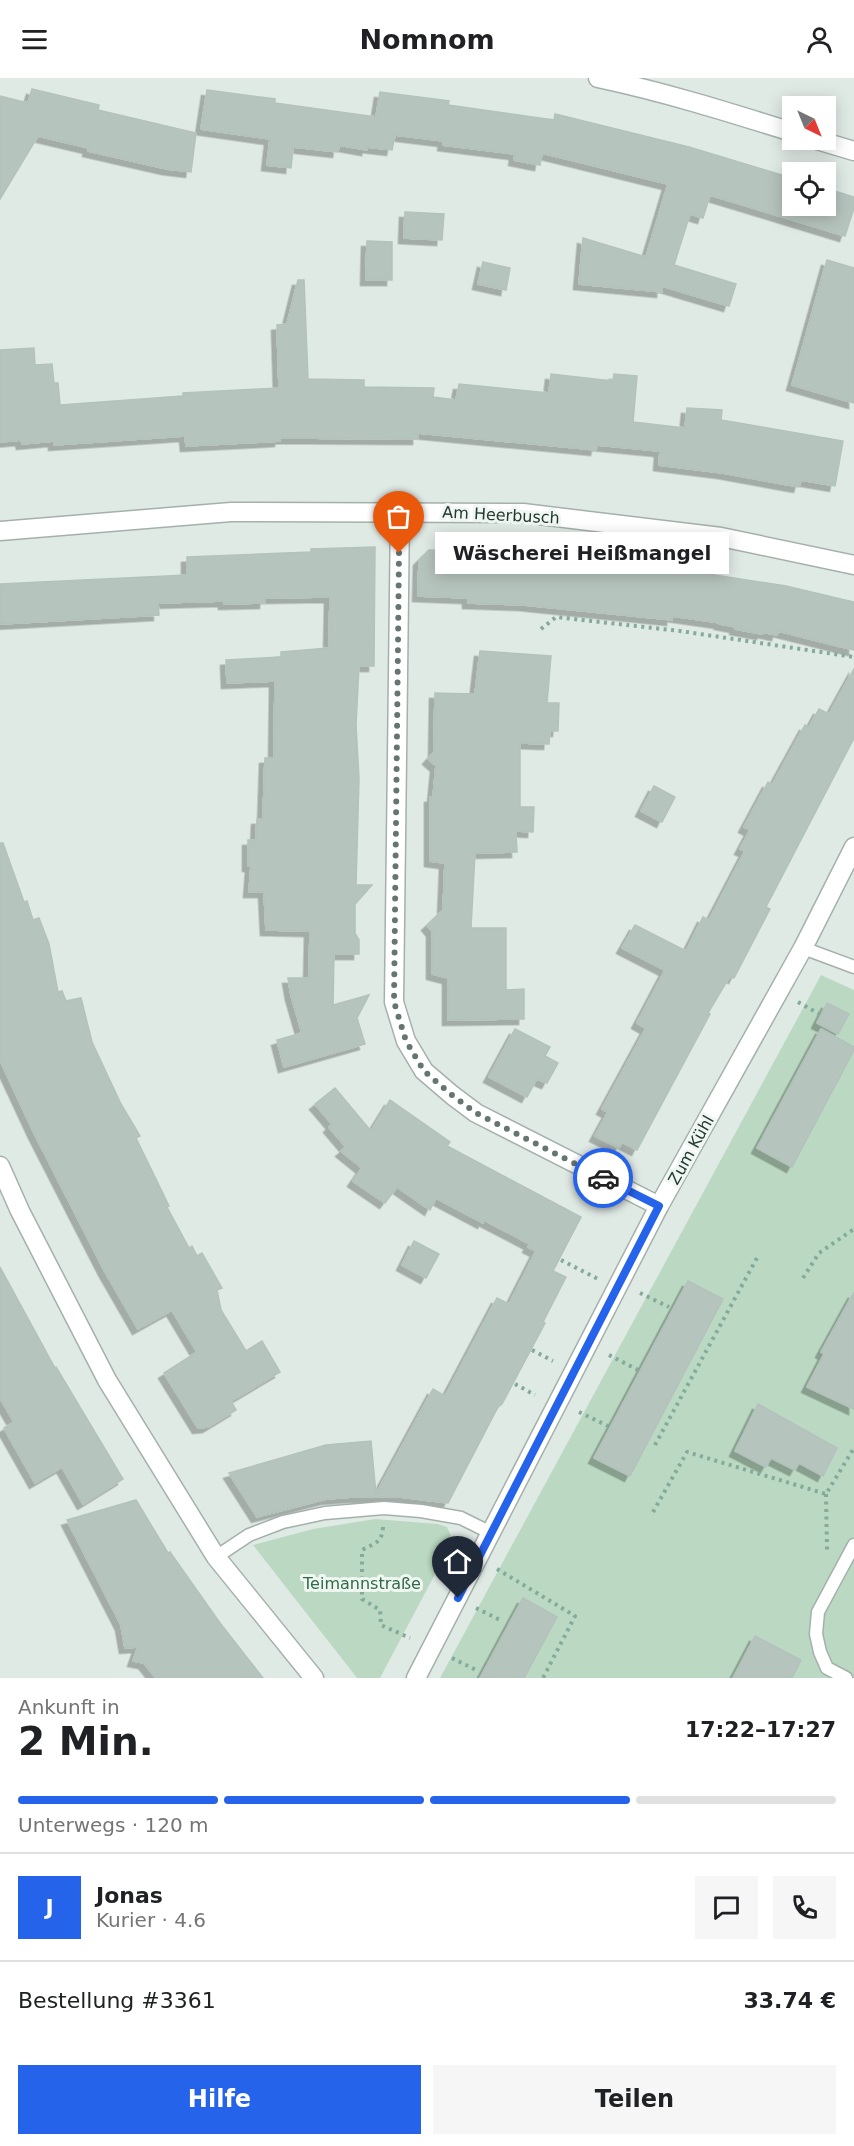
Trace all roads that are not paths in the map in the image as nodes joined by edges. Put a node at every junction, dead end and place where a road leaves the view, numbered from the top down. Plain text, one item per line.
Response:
1 (598, 78) edge
2 (782, 129) edge
3 (836, 146) edge
4 (854, 151) edge
5 (400, 512) junction
6 (0, 531) edge
7 (854, 565) edge
8 (854, 847) edge
9 (803, 948) junction
10 (854, 967) edge
11 (0, 1166) edge
12 (659, 1206) junction
13 (491, 1533) junction
14 (854, 1545) edge
15 (216, 1557) junction
16 (314, 1678) edge
17 (416, 1678) edge
18 (846, 1678) edge

1 - 2 street
3 - 4 street
5 - 6 street, Am Heerbusch
5 - 7 street, Am Heerbusch
5 - 12 street
8 - 9 street, Zum Kühl
9 - 10 lane
9 - 12 street, Zum Kühl
11 - 15 street
12 - 13 street, Zum Kühl
13 - 15 lane
13 - 17 street, Zum Kühl
14 - 18 lane
15 - 16 street

